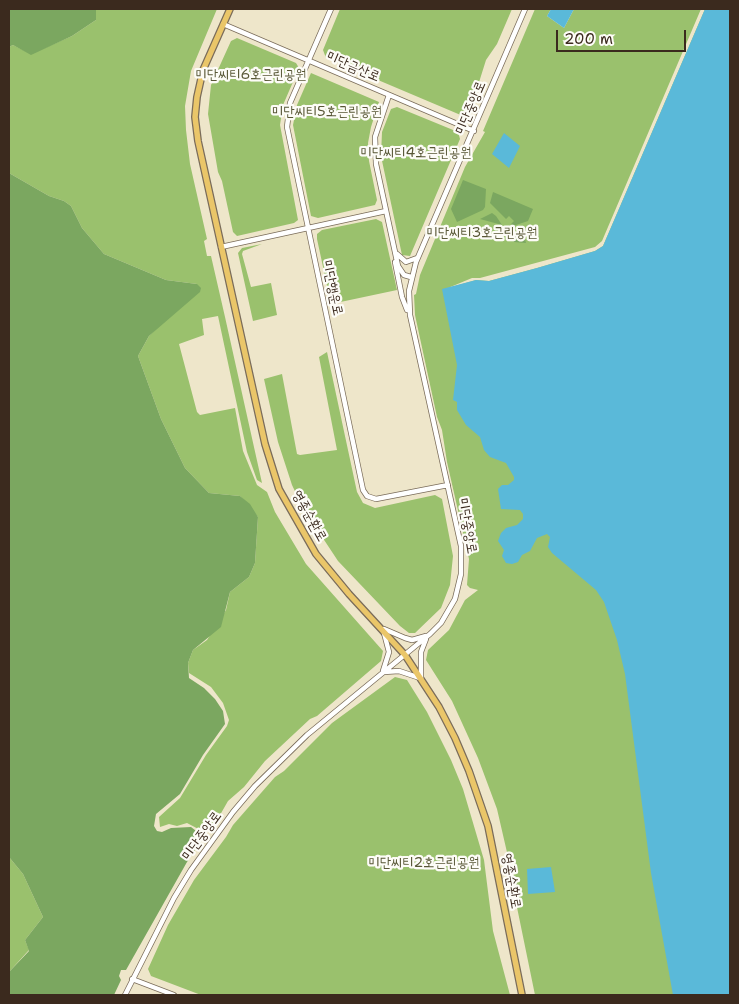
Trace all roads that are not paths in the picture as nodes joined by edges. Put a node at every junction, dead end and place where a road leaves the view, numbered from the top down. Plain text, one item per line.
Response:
1 (230, 9) edge
2 (331, 9) edge
3 (525, 9) edge
4 (223, 24) junction
5 (309, 61) junction
6 (389, 95) junction
7 (474, 131) junction
8 (386, 211) junction
9 (307, 227) junction
10 (221, 247) junction
11 (394, 251) junction
12 (419, 256) junction
13 (411, 277) junction
14 (410, 315) junction
15 (448, 485) junction
16 (382, 629) junction
17 (428, 636) junction
18 (405, 655) junction
19 (383, 673) junction
20 (421, 679) junction
21 (132, 979) junction
22 (125, 995) edge
23 (174, 995) edge
24 (522, 995) edge

1 - 4 main road, 영종순환로
2 - 5 street, 미단행운로
3 - 7 street, 미단중앙로
4 - 5 street, 미단금산로
4 - 10 main road, 영종순환로
5 - 6 street, 미단금산로
5 - 9 street, 미단행운로
6 - 7 street, 미단금산로
6 - 8 street
7 - 12 street, 미단중앙로
8 - 9 street
8 - 11 street
9 - 10 street
9 - 15 street, 미단행운로
10 - 16 main road, 영종순환로
11 - 12 street
11 - 13 street
11 - 14 street
12 - 13 street, 미단중앙로
13 - 14 street, 미단중앙로
14 - 15 street, 미단중앙로
15 - 17 street, 미단중앙로
16 - 17 street
16 - 18 main road, 영종순환로
16 - 19 street
17 - 18 street, 미단중앙로
17 - 20 street
18 - 19 street, 미단중앙로
18 - 20 main road, 영종순환로
19 - 20 street
19 - 21 street, 미단중앙로
20 - 24 main road, 영종순환로
21 - 22 street, 미단중앙로
21 - 23 street

